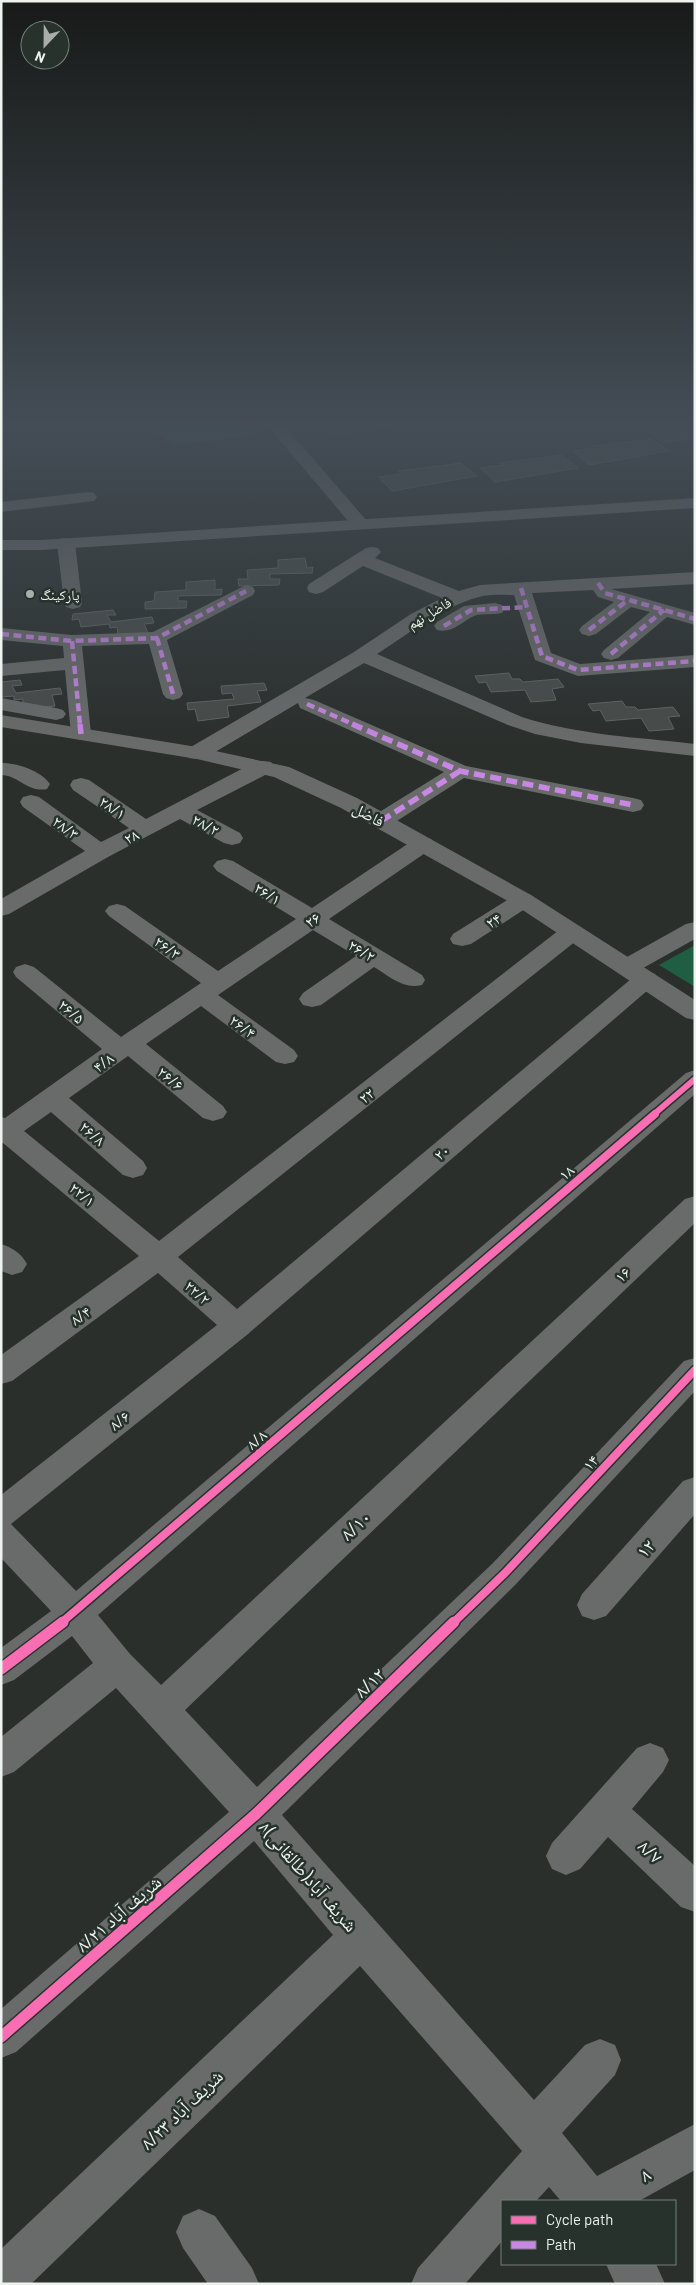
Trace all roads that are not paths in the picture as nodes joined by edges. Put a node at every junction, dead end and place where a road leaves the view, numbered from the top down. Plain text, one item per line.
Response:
1 (242, 532) edge
2 (66, 543) junction
3 (1, 545) edge
4 (41, 545) junction
5 (1, 552) edge
6 (695, 578) edge
7 (598, 583) junction
8 (316, 588) dead end
9 (521, 588) junction
10 (246, 591) dead end
11 (456, 597) junction
12 (628, 600) junction
13 (73, 603) dead end
14 (527, 607) junction
15 (664, 610) junction
16 (695, 619) edge
17 (444, 626) dead end
18 (589, 630) dead end
19 (1, 634) edge
20 (157, 638) junction
21 (1, 642) edge
22 (72, 642) junction
23 (611, 654) dead end
24 (363, 656) junction
25 (695, 660) edge
26 (65, 664) junction
27 (1, 670) edge
28 (173, 694) dead end
29 (1, 704) edge
30 (306, 704) dead end
31 (56, 714) dead end
32 (1, 721) edge
33 (81, 734) junction
34 (695, 750) edge
35 (197, 753) junction
36 (263, 767) junction
37 (1, 769) edge
38 (460, 772) junction
39 (81, 785) dead end
40 (633, 805) dead end
41 (181, 811) junction
42 (381, 821) junction
43 (145, 829) junction
44 (232, 838) dead end
45 (423, 844) junction
46 (100, 852) junction
47 (225, 866) dead end
48 (523, 900) junction
49 (1, 909) edge
50 (117, 911) dead end
51 (312, 919) junction
52 (695, 929) edge
53 (572, 932) junction
54 (462, 939) dead end
55 (373, 956) junction
56 (25, 972) dead end
57 (636, 973) junction
58 (413, 980) dead end
59 (210, 989) junction
60 (312, 999) dead end
61 (695, 1012) edge
62 (124, 1046) junction
63 (284, 1056) dead end
64 (695, 1078) edge
65 (53, 1099) junction
66 (213, 1112) dead end
67 (3, 1131) edge
68 (133, 1168) dead end
69 (695, 1206) edge
70 (159, 1257) junction
71 (455, 1286) joint
72 (237, 1326) junction
73 (550, 1342) joint
74 (695, 1370) edge
75 (1, 1372) edge
76 (695, 1491) edge
77 (1, 1514) edge
78 (1, 1535) edge
79 (505, 1573) joint
80 (594, 1605) dead end
81 (75, 1613) junction
82 (117, 1665) junction
83 (1, 1669) edge
84 (160, 1708) junction
85 (1, 1760) edge
86 (650, 1760) dead end
87 (606, 1810) junction
88 (256, 1814) junction
89 (566, 1856) dead end
90 (695, 1893) edge
91 (361, 1937) junction
92 (1, 2037) edge
93 (600, 2060) dead end
94 (542, 2142) junction
95 (695, 2146) edge
96 (508, 2200) edge
97 (588, 2200) edge
98 (597, 2200) edge
99 (501, 2208) edge
100 (199, 2232) dead end
101 (630, 2265) edge
102 (1, 2281) edge
103 (236, 2284) edge
104 (434, 2284) edge
105 (642, 2284) edge

1 - 2 street
2 - 4 street
2 - 13 street
3 - 4 street
4 - 5 street
6 - 7 street, فاضل نهم
7 - 9 street, فاضل نهم
7 - 12 street
8 - 11 street
9 - 11 street, فاضل نهم
9 - 14 street
10 - 20 street
11 - 24 street, فاضل نهم
12 - 15 street
12 - 18 street
14 - 17 street
14 - 25 street
15 - 16 street
15 - 23 street
19 - 22 street
20 - 22 street
20 - 28 street
21 - 26 street
22 - 26 street
24 - 34 street
24 - 35 street, فاضل نهم
26 - 27 street
26 - 33 street
29 - 31 street
30 - 38 street
32 - 33 street, فاضل
33 - 35 street, فاضل
35 - 36 street, فاضل
36 - 41 street, ۲۸
36 - 42 street, فاضل
37 - 46 street, ۲۸/۳
38 - 40 street
38 - 42 street
39 - 43 street, ۲۸/۱
41 - 43 street, ۲۸
41 - 44 street, ۲۸/۲
42 - 45 street, فاضل
43 - 46 street, ۲۸
45 - 48 street, فاضل
45 - 51 street, ۲۶
46 - 49 street, ۲۸
47 - 51 street, ۲۶/۱
48 - 53 street, فاضل
48 - 54 street, ۲۴
50 - 59 street, ۲۶/۳
51 - 55 street, ۲۶/۲
51 - 59 street, ۲۶
52 - 57 street, ۲۰
53 - 57 street, فاضل
53 - 70 street, ۲۲
55 - 58 street, ۲۶/۲
55 - 60 street
56 - 62 street, ۲۶/۵
57 - 61 street, فاضل
57 - 72 street, ۲۰
59 - 62 street, ۴/۸
59 - 63 street, ۲۶/۴
62 - 65 street, ۴/۸
62 - 66 street, ۲۶/۶
64 - 71 street, ۱۸
65 - 67 street, ۴/۸
65 - 68 street, ۲۶/۸
67 - 70 street, ۲۲/۱
69 - 73 street, ۱۶
70 - 72 street, ۲۲/۲
70 - 75 street, ۸/۴
71 - 81 street, ۸/۸
72 - 77 street, ۸/۶
73 - 84 street, ۸/۱۰
74 - 79 street, ۱۴
76 - 80 street, ۱۲
78 - 81 street, ۸شریف آباد(طالقانی)
79 - 88 street, ۸/۱۲
81 - 82 street, ۸شریف آباد(طالقانی)
81 - 83 street, ۸/۸
82 - 84 street, ۸شریف آباد(طالقانی)
82 - 85 street
84 - 88 street, ۸شریف آباد(طالقانی)
86 - 87 street
87 - 89 street
87 - 90 street, ۸/۷
88 - 91 street, ۸شریف آباد(طالقانی)
88 - 92 street, شریف آباد ۸/۲۱
91 - 94 street, ۸شریف آباد(طالقانی)
91 - 102 street, شریف آباد ۸/۲۳
93 - 94 street
94 - 96 street
94 - 97 street, ۸شریف آباد(طالقانی)
95 - 98 street, ۸
99 - 104 street
100 - 103 street
101 - 105 street

